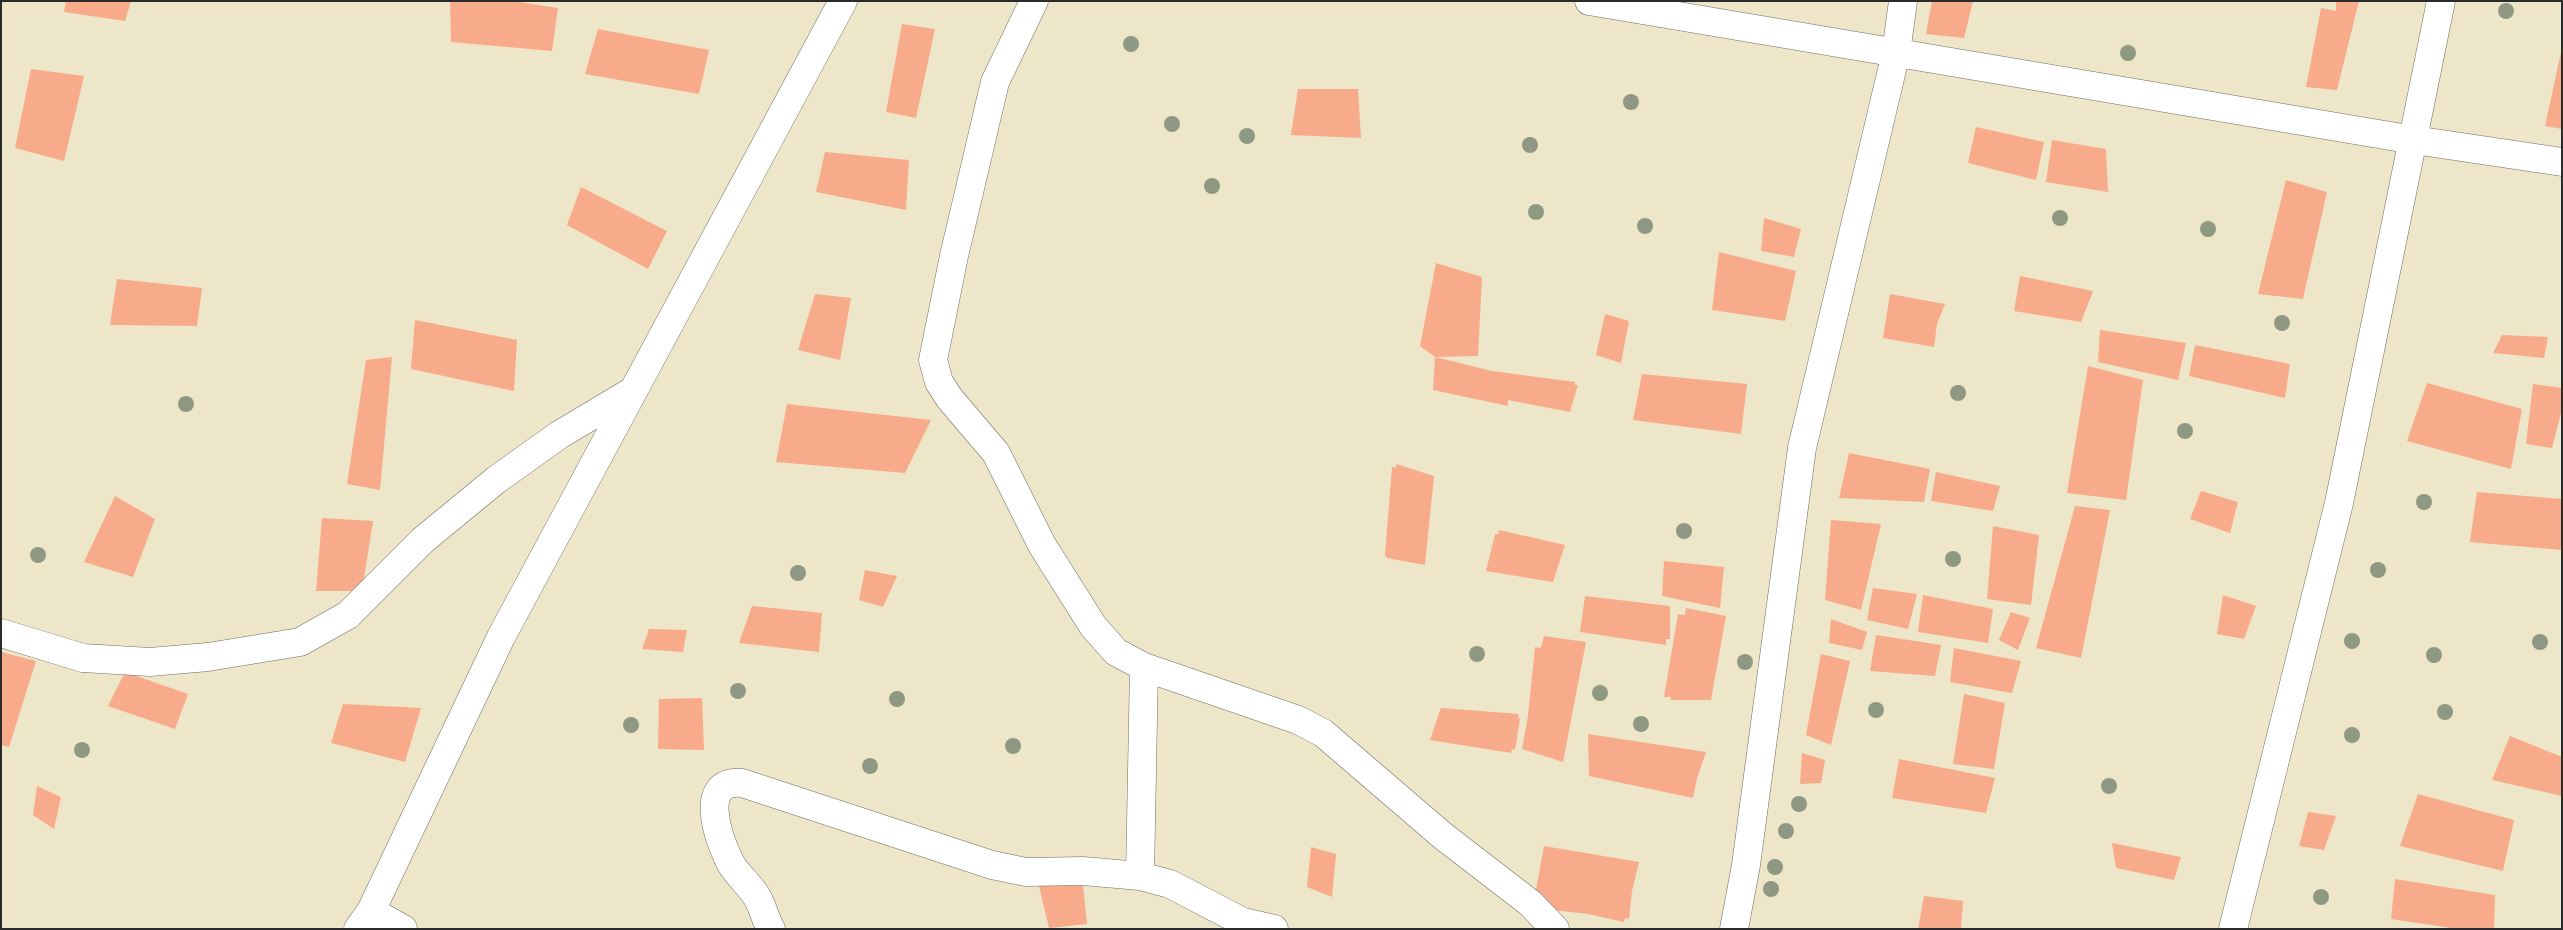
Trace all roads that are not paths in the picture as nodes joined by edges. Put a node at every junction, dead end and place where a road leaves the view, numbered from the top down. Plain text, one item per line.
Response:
1 (843, 1) edge
2 (1034, 1) edge
3 (1590, 1) edge
4 (1903, 1) edge
5 (2441, 1) edge
6 (1896, 53) junction
7 (2414, 140) junction
8 (2562, 162) edge
9 (631, 392) junction
10 (1, 633) edge
11 (1144, 667) junction
12 (1140, 876) junction
13 (365, 920) edge
14 (402, 929) edge
15 (771, 929) edge
16 (1274, 929) edge
17 (1555, 929) edge
18 (1734, 929) edge
19 (2233, 929) edge

1 - 9 street
2 - 11 street
3 - 6 street
4 - 6 street
5 - 7 street
6 - 7 street
6 - 18 street
7 - 8 street
7 - 19 street
9 - 10 street
9 - 13 street
11 - 12 street
11 - 17 street
12 - 15 street
12 - 16 street
13 - 14 street

